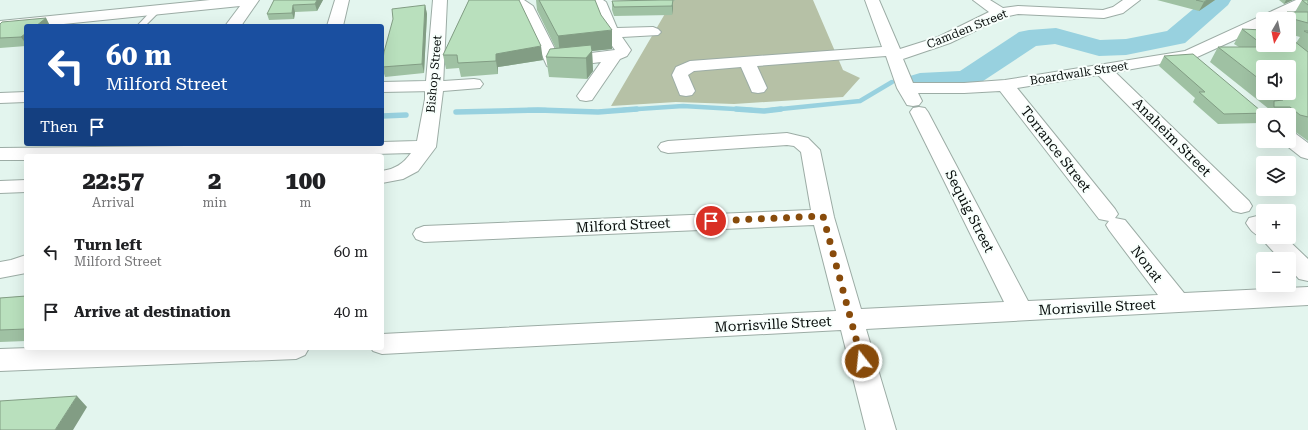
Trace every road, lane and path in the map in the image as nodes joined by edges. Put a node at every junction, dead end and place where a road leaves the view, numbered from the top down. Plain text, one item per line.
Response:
1 (251, 0) edge
2 (342, 0) edge
3 (440, 0) edge
4 (872, 0) edge
5 (980, 0) edge
6 (1133, 0) edge
7 (1307, 0) edge
8 (526, 3) edge
9 (603, 3) edge
10 (87, 5) dead end
11 (157, 10) junction
12 (1284, 12) edge
13 (1000, 13) junction
14 (67, 22) edge
15 (34, 24) edge
16 (143, 24) edge
17 (235, 24) edge
18 (335, 24) edge
19 (24, 25) edge
20 (0, 26) edge
21 (1256, 27) edge
22 (653, 32) dead end
23 (612, 33) junction
24 (894, 53) junction
25 (614, 56) junction
26 (747, 63) junction
27 (1102, 69) junction
28 (474, 84) dead end
29 (1005, 85) junction
30 (434, 86) junction
31 (384, 87) edge
32 (758, 88) dead end
33 (906, 88) junction
34 (686, 91) dead end
35 (586, 96) dead end
36 (0, 98) edge
37 (24, 98) edge
38 (1296, 144) edge
39 (426, 147) junction
40 (668, 147) dead end
41 (0, 154) edge
42 (1308, 154) edge
43 (384, 181) edge
44 (14, 186) edge
45 (0, 203) edge
46 (1241, 206) dead end
47 (823, 216) junction
48 (1112, 219) joint
49 (424, 234) dead end
50 (1279, 244) edge
51 (24, 264) edge
52 (0, 270) edge
53 (1308, 273) edge
54 (1308, 296) edge
55 (1177, 302) junction
56 (1021, 311) junction
57 (850, 320) junction
58 (384, 344) edge
59 (223, 350) edge
60 (0, 360) edge
61 (881, 430) edge

1 - 11 street
1 - 17 street
2 - 18 street
3 - 30 street, Bishop Street
4 - 24 street
5 - 13 street
6 - 13 street, Camden Street
7 - 12 street, Boardwalk Street
8 - 25 street
9 - 23 street
10 - 14 street
11 - 14 street
11 - 16 lane
13 - 24 street, Camden Street
14 - 15 street
19 - 20 street
21 - 27 street, Boardwalk Street
22 - 23 street
23 - 25 street
24 - 26 street, Camden Street
24 - 33 street
25 - 35 street
26 - 32 street
26 - 34 street, Camden Street
27 - 29 street, Boardwalk Street
27 - 46 street, Anaheim Street
28 - 30 street
29 - 33 street, Boardwalk Street
29 - 48 street, Torrance Street
30 - 31 street
30 - 39 street, Bishop Street
33 - 56 street, Sequig Street
36 - 37 street
38 - 42 street
39 - 41 street
39 - 43 street
40 - 47 street
44 - 45 street
47 - 49 street, Milford Street
47 - 57 street
48 - 55 street, Nonat
50 - 53 street
51 - 52 street
54 - 55 street, Morrisville Street
55 - 56 street, Morrisville Street
56 - 57 street, Morrisville Street
57 - 58 street, Morrisville Street
57 - 61 street
59 - 60 street

